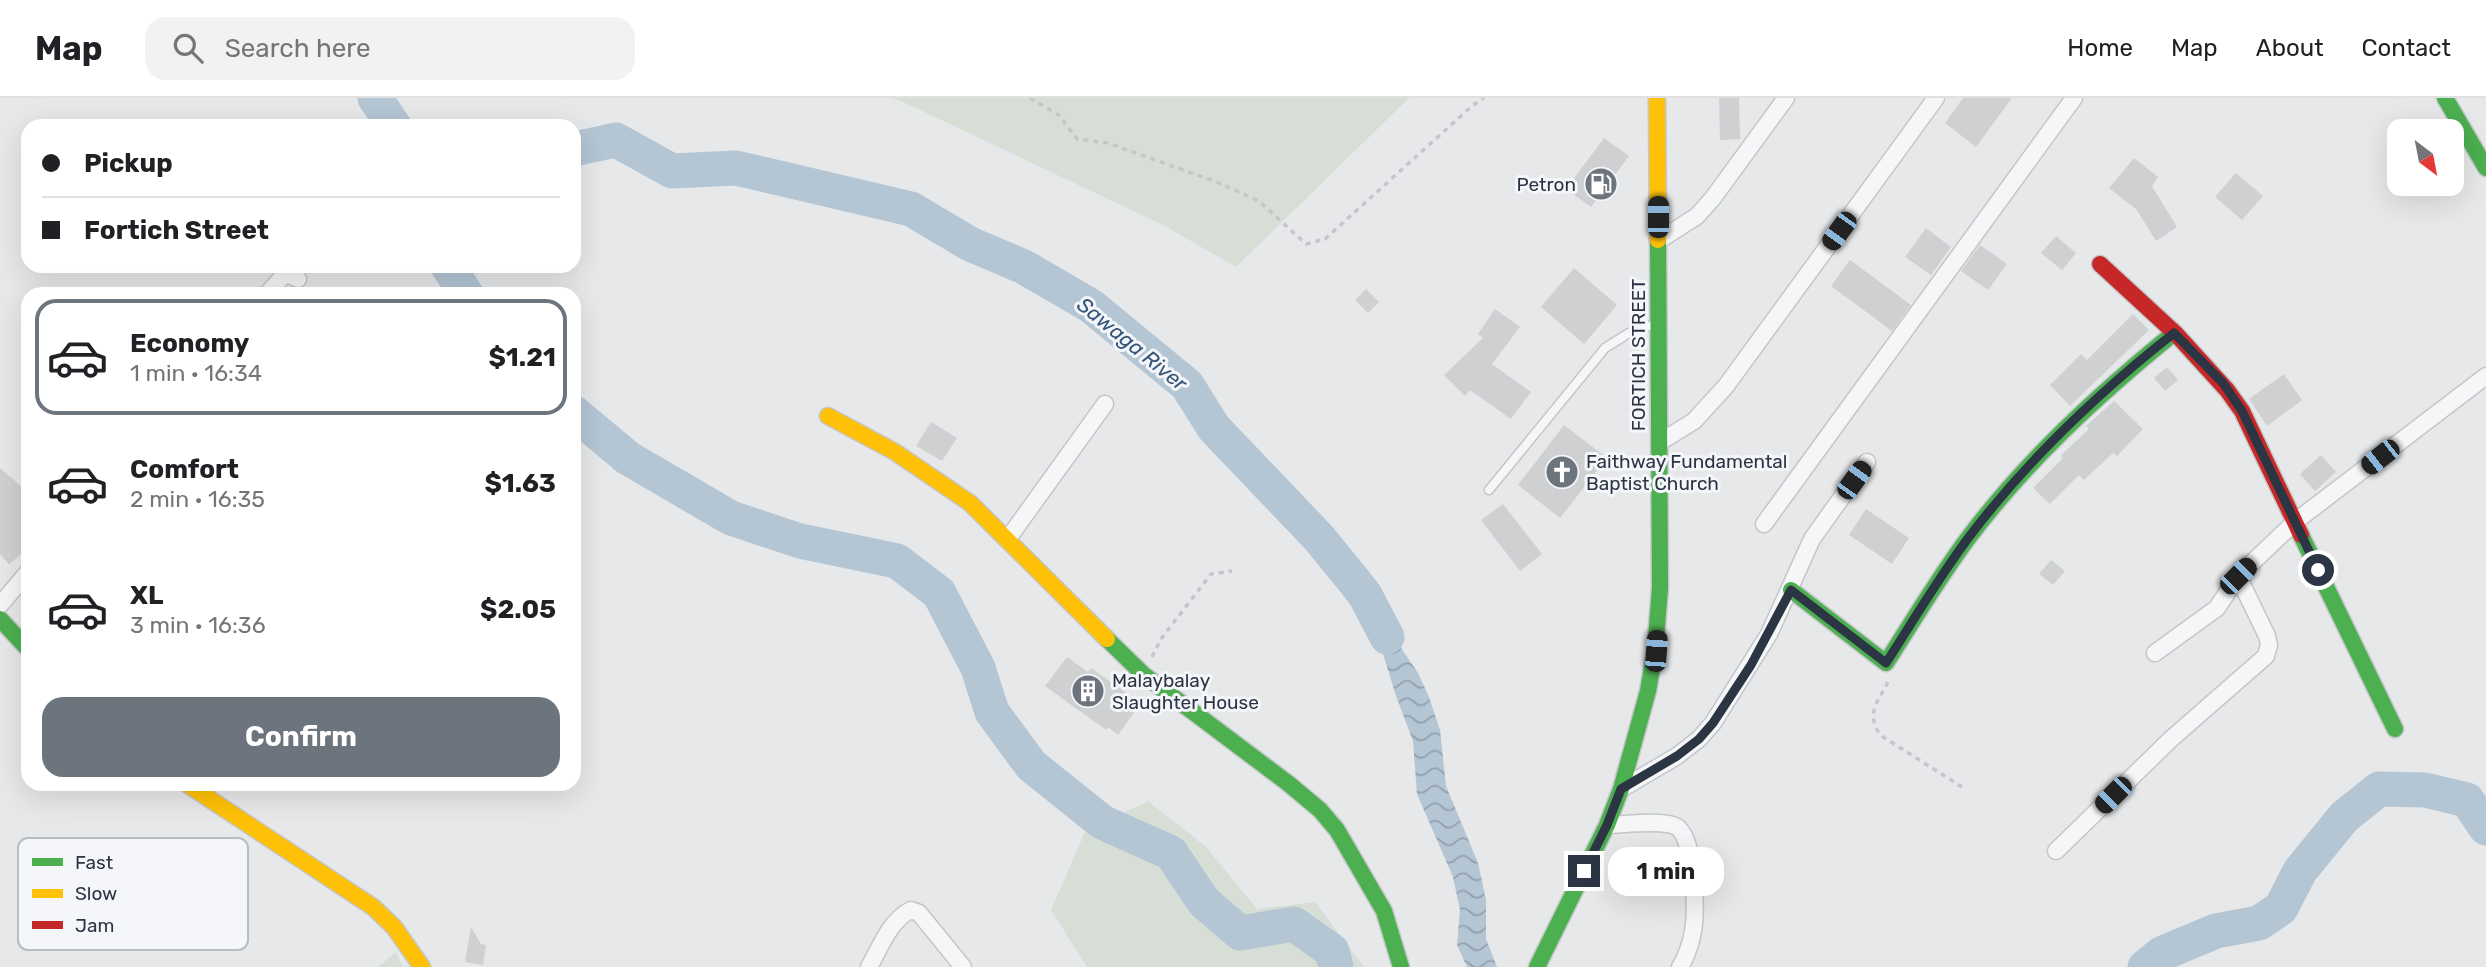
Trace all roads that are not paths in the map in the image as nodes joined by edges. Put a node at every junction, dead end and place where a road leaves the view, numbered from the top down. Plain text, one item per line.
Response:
1 (1657, 98) edge
2 (1786, 98) edge
3 (1936, 98) edge
4 (2074, 98) edge
5 (2445, 98) edge
6 (2486, 168) edge
7 (1658, 241) junction
8 (2100, 264) dead end
9 (298, 279) dead end
10 (273, 287) edge
11 (1659, 323) junction
12 (2174, 333) junction
13 (2486, 376) edge
14 (1105, 404) dead end
15 (828, 416) dead end
16 (1660, 442) junction
17 (1867, 462) dead end
18 (1489, 490) dead end
19 (2296, 521) junction
20 (1764, 524) dead end
21 (1007, 540) junction
22 (2238, 576) junction
23 (21, 580) edge
24 (1791, 590) junction
25 (0, 605) edge
26 (0, 619) edge
27 (21, 642) edge
28 (2155, 653) dead end
29 (2395, 729) dead end
30 (1621, 789) junction
31 (198, 791) edge
32 (1607, 825) junction
33 (2056, 851) dead end
34 (422, 967) edge
35 (869, 967) edge
36 (963, 967) edge
37 (1401, 967) edge
38 (1537, 967) edge
39 (1680, 967) edge

1 - 7 main road, FORTICH STREET
2 - 7 street
3 - 16 street
4 - 20 street
5 - 6 main road
7 - 11 main road, FORTICH STREET
8 - 12 main road
9 - 10 street
11 - 16 main road, FORTICH STREET
11 - 18 lane
12 - 19 main road
12 - 24 main road
13 - 19 street
14 - 21 street
15 - 21 main road
16 - 30 main road, FORTICH STREET
17 - 24 street
19 - 22 street
19 - 29 main road
21 - 37 main road
22 - 28 street
22 - 33 street
23 - 25 street
24 - 30 street
26 - 27 main road
30 - 32 main road, FORTICH STREET
31 - 34 main road
32 - 38 main road, FORTICH STREET
32 - 39 street
35 - 36 street

